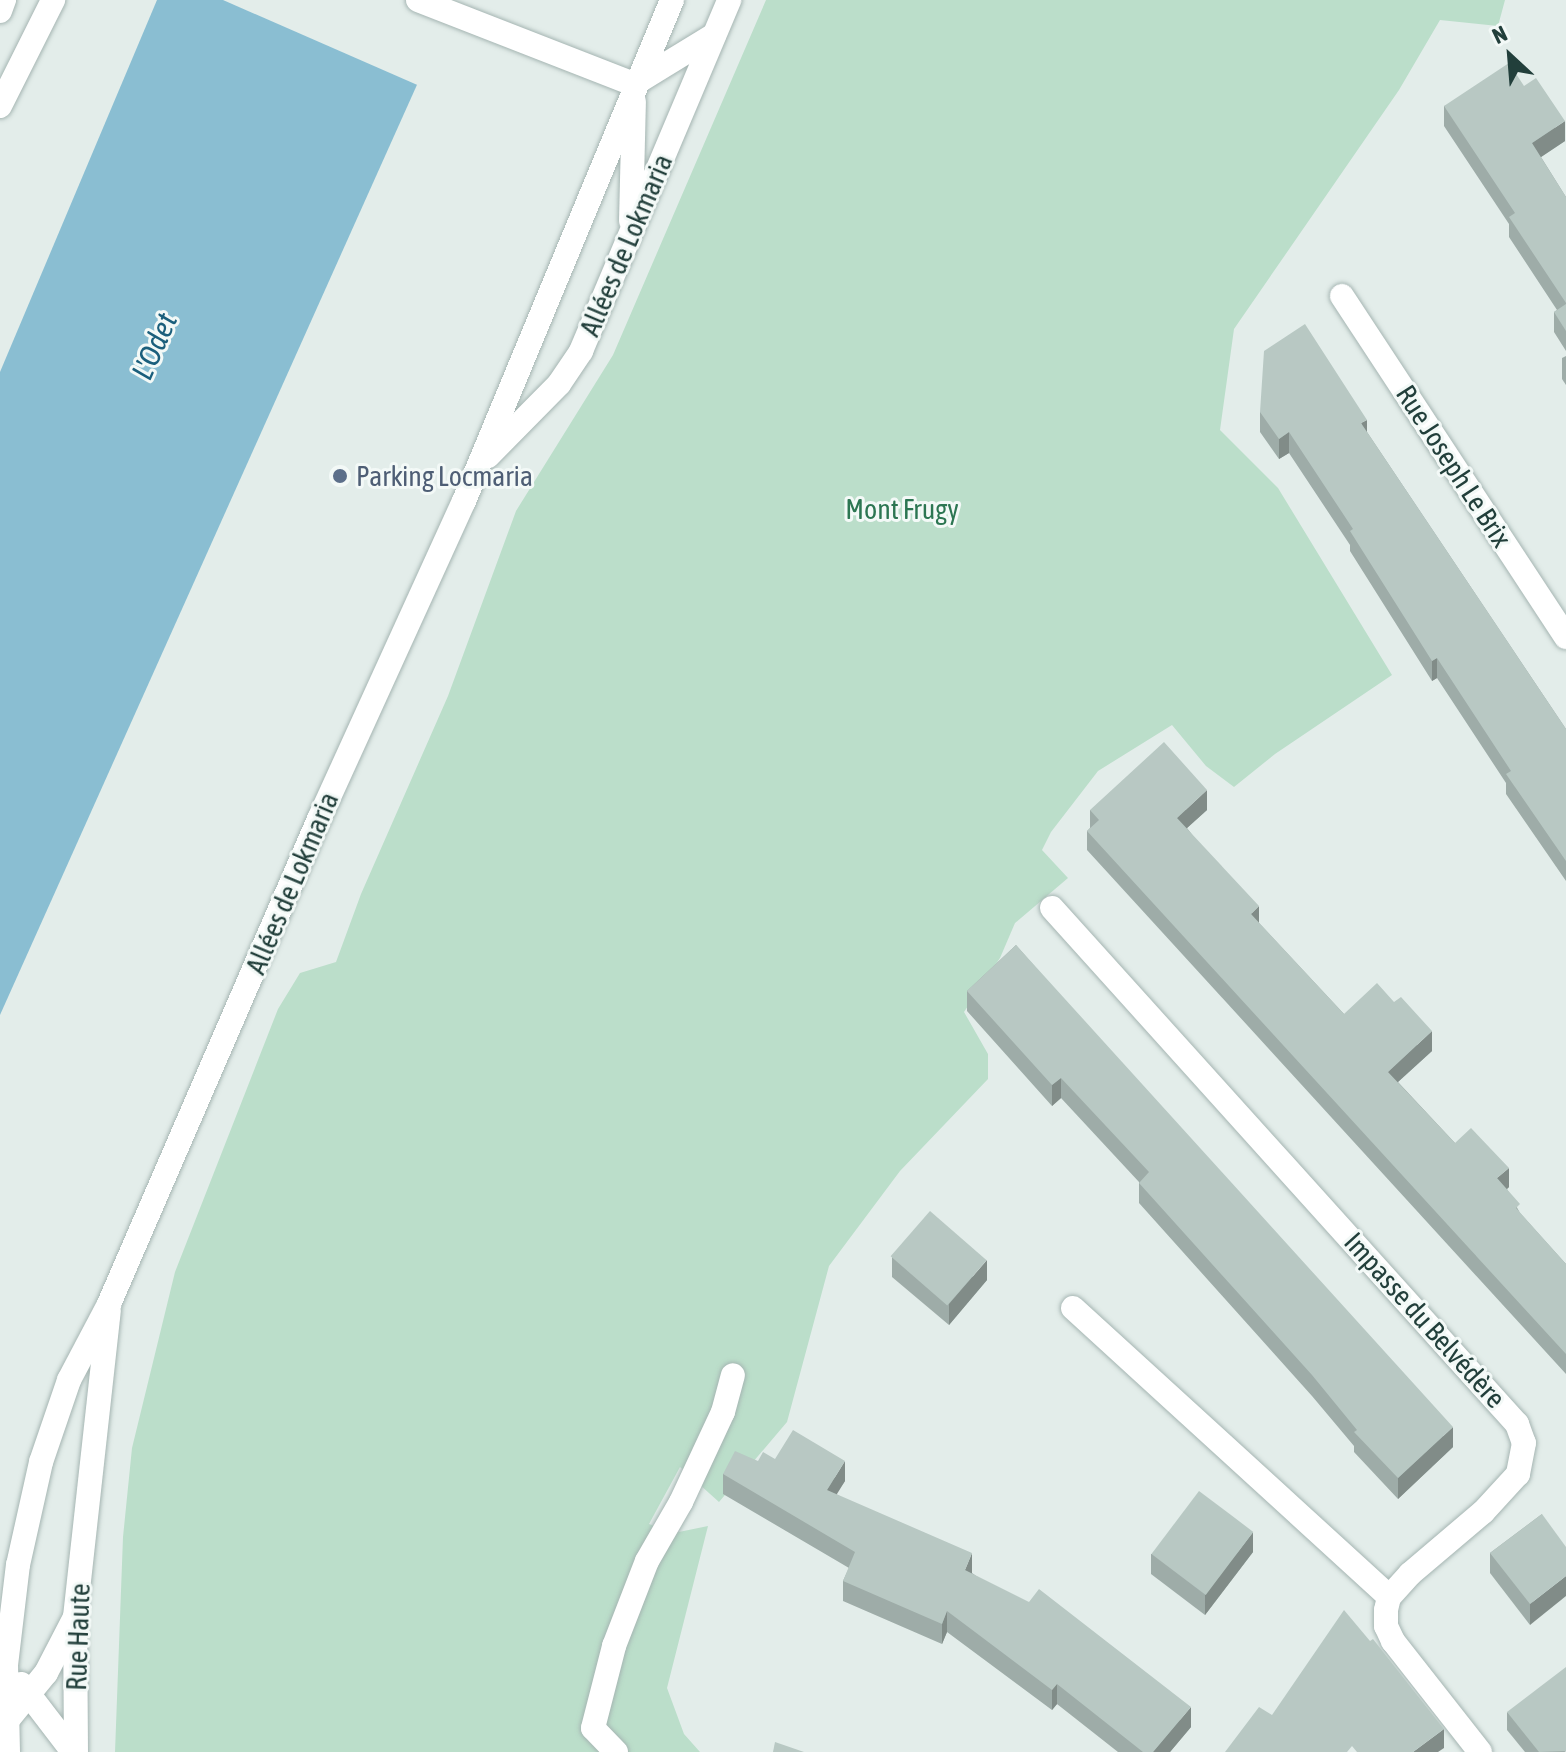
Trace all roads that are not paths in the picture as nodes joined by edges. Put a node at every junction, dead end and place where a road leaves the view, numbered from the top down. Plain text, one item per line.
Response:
1 (4, 0) edge
2 (53, 0) edge
3 (418, 0) edge
4 (672, 0) edge
5 (729, 0) edge
6 (0, 11) edge
7 (714, 35) junction
8 (634, 84) junction
9 (0, 106) edge
10 (631, 238) junction
11 (1342, 296) dead end
12 (481, 463) junction
13 (1566, 637) edge
14 (1052, 908) dead end
15 (109, 1304) junction
16 (1073, 1308) dead end
17 (733, 1375) dead end
18 (85, 1522) joint
19 (1389, 1597) junction
20 (75, 1617) junction
21 (3, 1664) edge
22 (29, 1694) junction
23 (3, 1722) edge
24 (8, 1752) edge
25 (75, 1752) edge
26 (616, 1752) edge
27 (1480, 1752) edge

1 - 6 main road
2 - 9 main road
3 - 8 main road
4 - 8 main road, Allées de Lokmaria
5 - 7 main road, Allées de Lokmaria
7 - 8 main road
7 - 10 main road, Allées de Lokmaria
8 - 10 main road
8 - 12 main road, Allées de Lokmaria
10 - 12 main road, Allées de Lokmaria
11 - 13 main road, Rue Joseph Le Brix
12 - 15 main road, Allées de Lokmaria
14 - 19 main road, Impasse du Belvédère
15 - 18 main road, Allées de Lokmaria
15 - 21 main road, Allées de Lokmaria
16 - 19 main road
17 - 26 main road
18 - 20 main road, Rue Haute
19 - 27 main road
20 - 22 main road
20 - 25 main road, Rue Haute
21 - 22 main road
21 - 23 main road
22 - 23 main road
22 - 25 main road
23 - 24 main road

